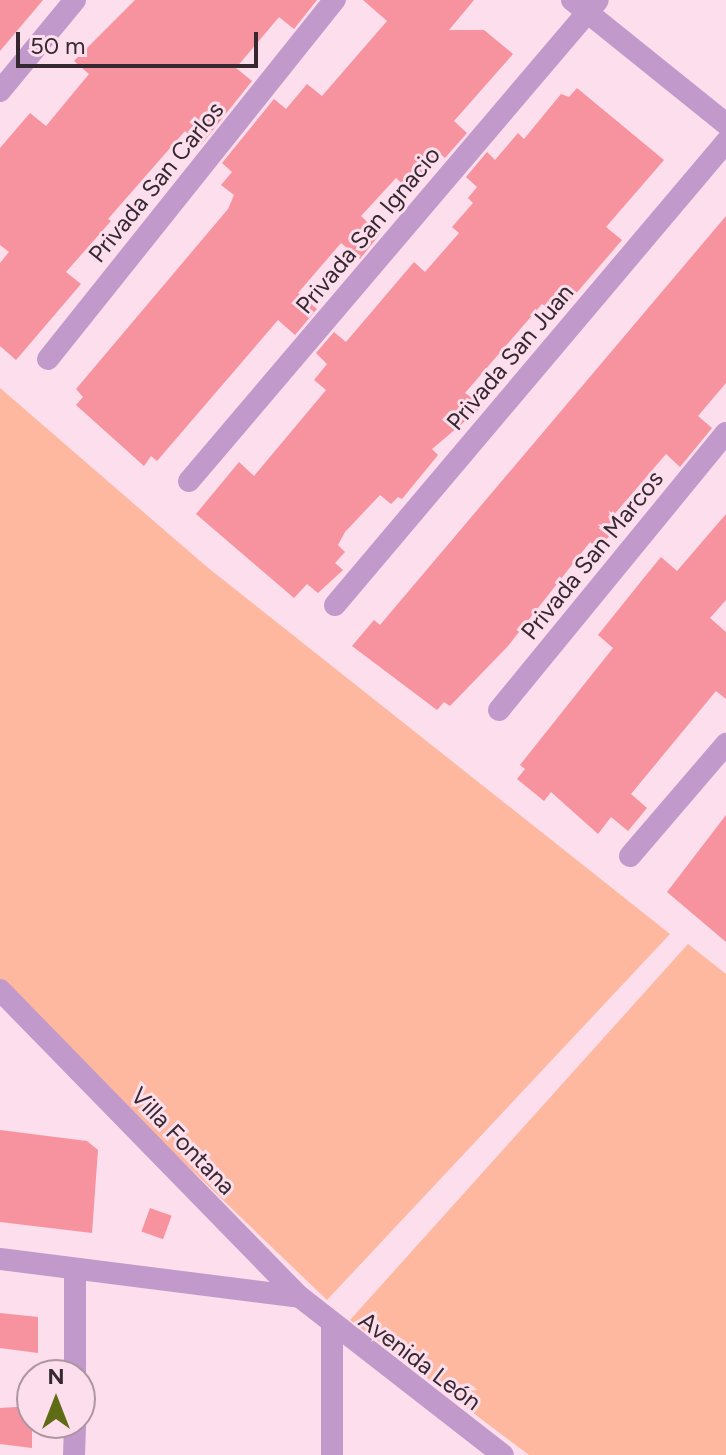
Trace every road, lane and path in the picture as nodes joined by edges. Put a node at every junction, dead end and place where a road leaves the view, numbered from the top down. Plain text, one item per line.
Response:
1 (75, 0) edge
2 (335, 0) edge
3 (586, 4) edge
4 (0, 91) edge
5 (726, 124) edge
6 (726, 142) edge
7 (48, 359) dead end
8 (726, 433) edge
9 (189, 481) dead end
10 (335, 605) dead end
11 (499, 710) dead end
12 (726, 744) edge
13 (630, 856) dead end
14 (0, 990) edge
15 (0, 1259) edge
16 (75, 1269) junction
17 (300, 1297) junction
18 (332, 1326) junction
19 (75, 1359) edge
20 (332, 1455) edge
21 (503, 1455) edge

1 - 4 street
2 - 7 street, Privada San Carlos
3 - 5 street
3 - 9 street, Privada San Ignacio
6 - 10 street, Privada San Juan
8 - 11 street, Privada San Marcos
12 - 13 street
14 - 17 street, Villa Fontana
15 - 16 street
16 - 17 street
16 - 19 street
17 - 18 street, Villa Fontana
18 - 20 street, Avenida León
18 - 21 street, Avenida León

